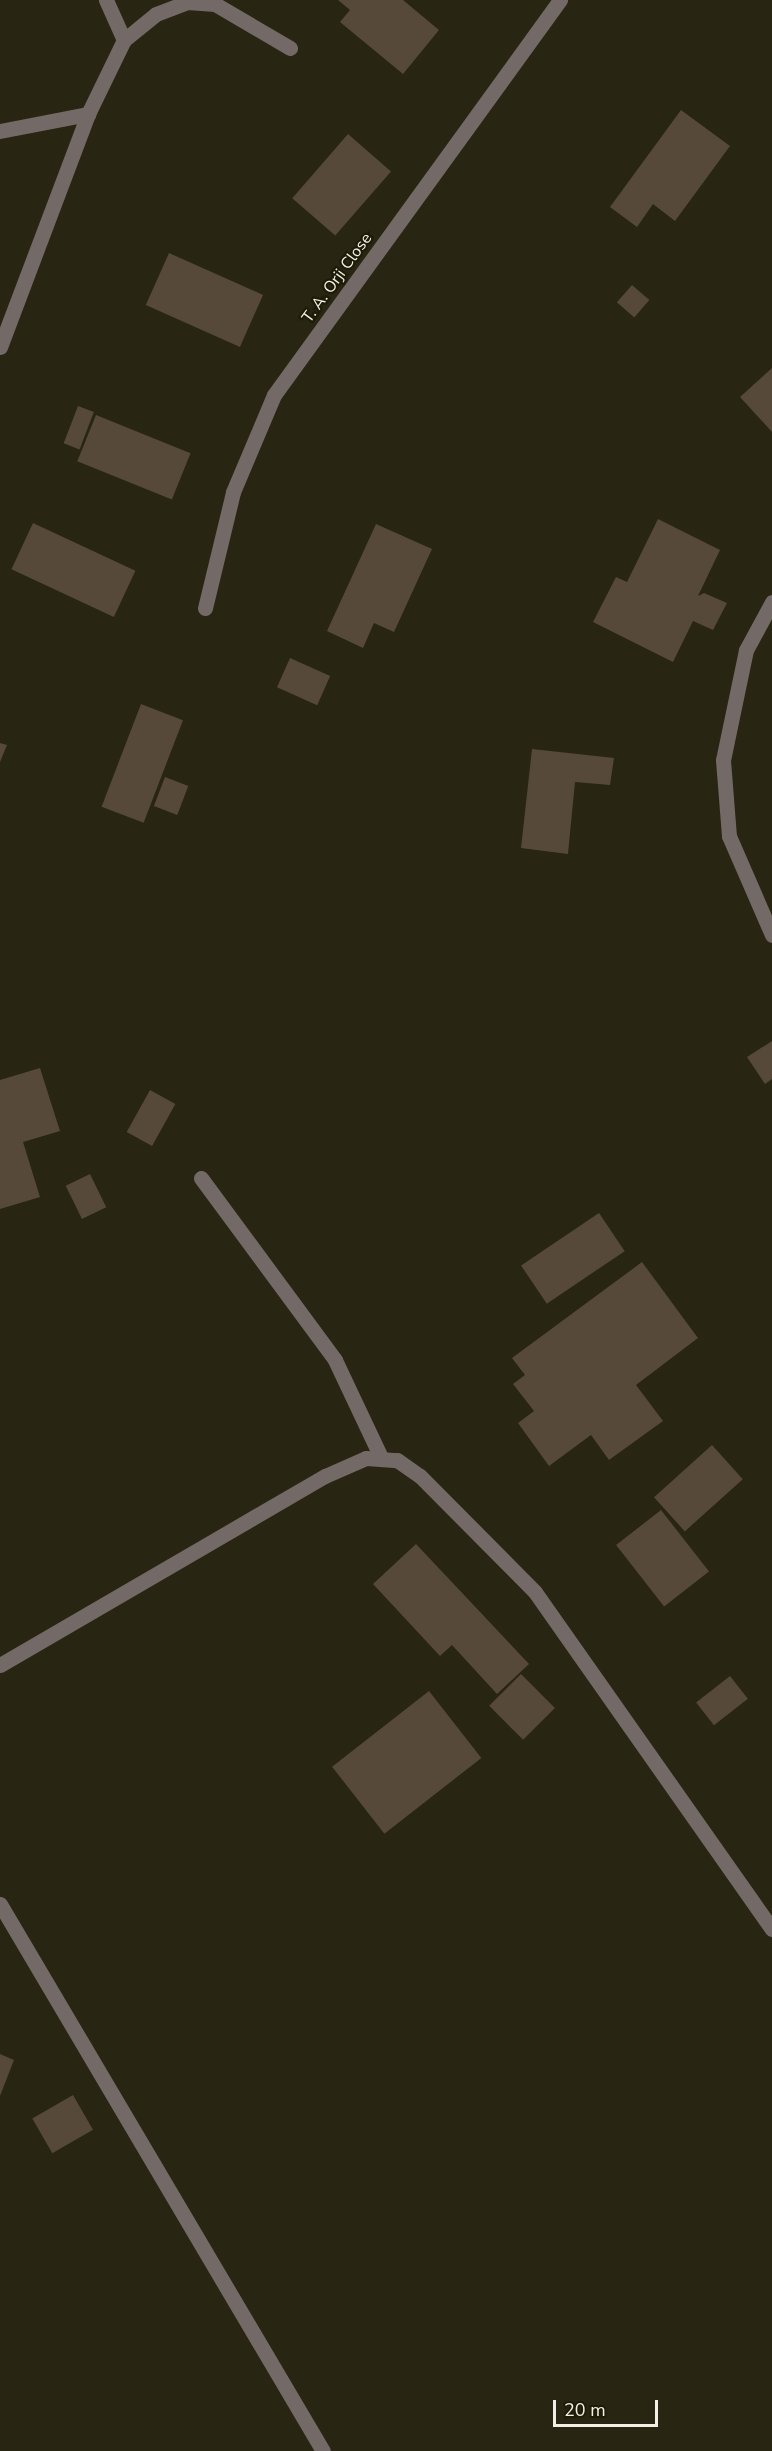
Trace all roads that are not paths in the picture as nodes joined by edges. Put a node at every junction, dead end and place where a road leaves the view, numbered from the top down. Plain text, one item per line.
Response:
1 (106, 0) edge
2 (560, 0) edge
3 (124, 40) junction
4 (290, 48) dead end
5 (88, 114) junction
6 (0, 131) edge
7 (0, 347) edge
8 (772, 602) edge
9 (205, 608) dead end
10 (772, 935) edge
11 (201, 1178) dead end
12 (380, 1455) junction
13 (0, 1665) edge
14 (0, 1904) edge
15 (772, 1929) edge
16 (323, 2451) edge

1 - 3 street
2 - 9 street, T. A. Orji Close
3 - 4 street
3 - 5 street
5 - 6 street
5 - 7 street
8 - 10 street
11 - 12 street
12 - 13 street
12 - 15 street
14 - 16 street

